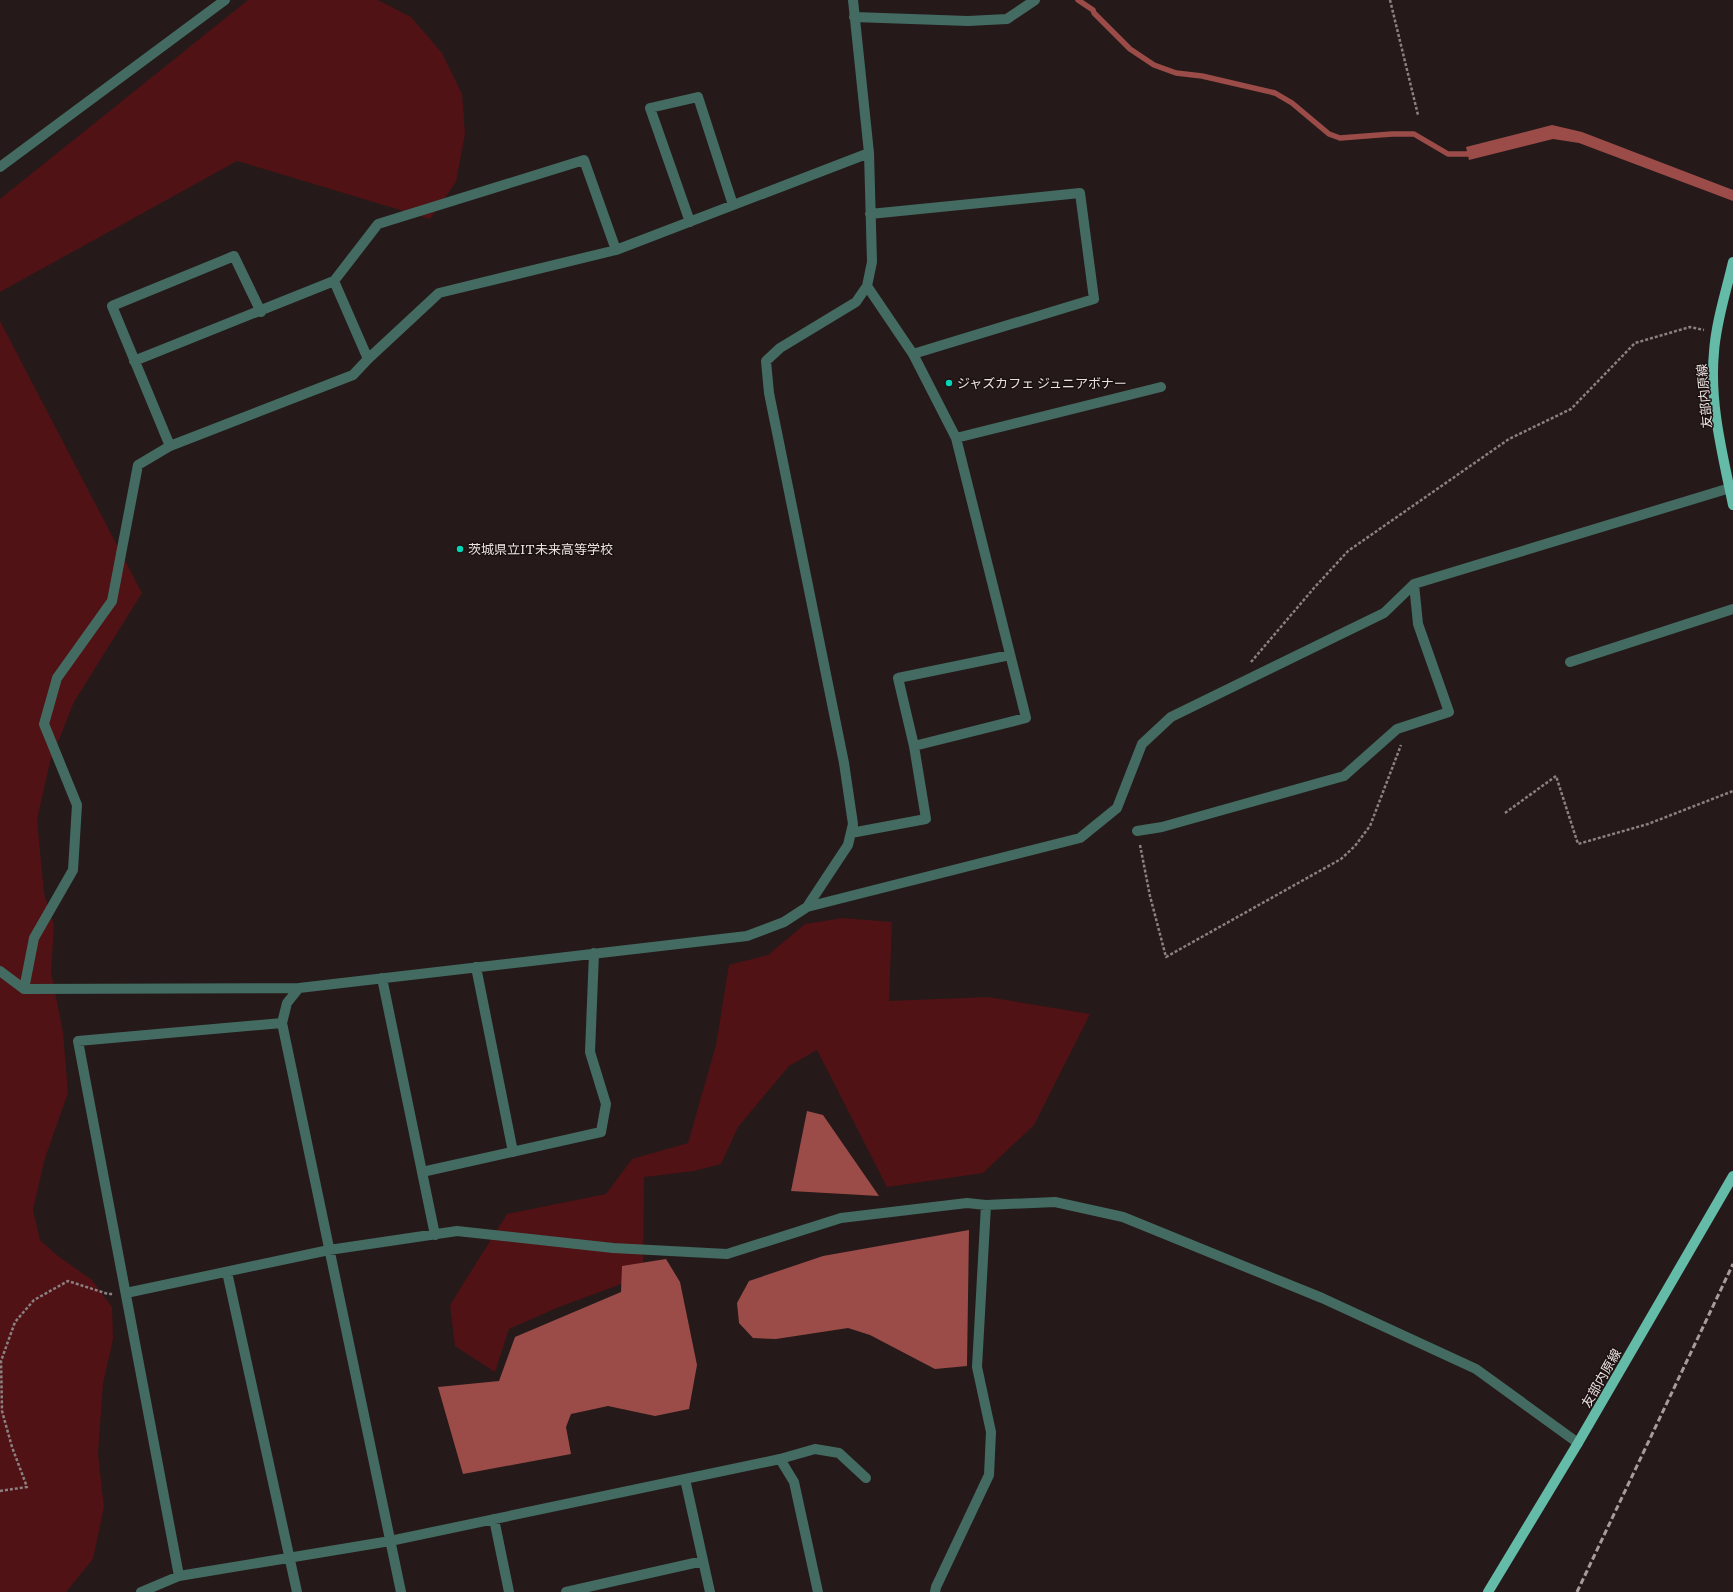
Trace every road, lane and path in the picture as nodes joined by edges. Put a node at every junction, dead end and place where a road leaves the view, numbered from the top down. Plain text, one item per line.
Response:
1 (225, 0) edge
2 (853, 0) edge
3 (1035, 0) edge
4 (1390, 0) edge
5 (854, 17) junction
6 (1418, 115) dead end
7 (869, 153) junction
8 (0, 167) edge
9 (733, 205) junction
10 (870, 214) junction
11 (690, 222) junction
12 (616, 250) junction
13 (1733, 262) edge
14 (334, 281) junction
15 (867, 286) junction
16 (261, 312) junction
17 (1717, 331) junction
18 (913, 354) junction
19 (368, 359) junction
20 (134, 361) junction
21 (1161, 387) dead end
22 (956, 438) junction
23 (170, 446) junction
24 (1730, 488) junction
25 (1733, 505) edge
26 (1414, 584) junction
27 (1733, 609) edge
28 (1010, 655) junction
29 (1570, 662) dead end
30 (1246, 668) dead end
31 (1404, 727) junction
32 (914, 746) junction
33 (1733, 791) edge
34 (1505, 813) dead end
35 (1137, 831) joint
36 (851, 833) junction
37 (807, 906) junction
38 (594, 953) junction
39 (476, 967) junction
40 (0, 971) edge
41 (382, 978) junction
42 (299, 988) junction
43 (24, 989) junction
44 (282, 1023) junction
45 (513, 1152) junction
46 (422, 1172) junction
47 (1733, 1176) edge
48 (986, 1205) junction
49 (435, 1234) junction
50 (329, 1250) junction
51 (227, 1272) junction
52 (126, 1293) junction
53 (1578, 1443) junction
54 (780, 1459) junction
55 (866, 1478) dead end
56 (684, 1479) junction
57 (0, 1491) edge
58 (494, 1519) junction
59 (390, 1541) junction
60 (290, 1558) junction
61 (703, 1561) junction
62 (179, 1576) junction
63 (141, 1592) edge
64 (297, 1592) edge
65 (401, 1592) edge
66 (509, 1592) edge
67 (566, 1592) edge
68 (710, 1592) edge
69 (818, 1592) edge
70 (935, 1592) edge
71 (1488, 1592) edge

1 - 8 street
2 - 5 street
3 - 5 street
4 - 6 path
5 - 7 street
7 - 9 street
7 - 10 street
9 - 11 street
9 - 11 street
10 - 15 street
10 - 18 street
11 - 12 street
12 - 14 street
12 - 19 street
13 - 17 main road, 友部内原線
14 - 16 street
14 - 19 street
15 - 18 street
15 - 36 street
16 - 20 street
16 - 20 street
17 - 24 main road, 友部内原線
17 - 30 path
18 - 22 street
19 - 23 street
20 - 23 street
21 - 22 street
22 - 28 street
23 - 43 street
24 - 25 main road, 友部内原線
24 - 26 street
26 - 31 street
26 - 37 street
27 - 29 street
28 - 32 street
28 - 32 street
31 - 35 street
31 - 35 path
32 - 36 street
33 - 34 path
36 - 37 street
37 - 38 street
38 - 39 street
38 - 45 street
39 - 41 street
39 - 45 street
40 - 43 street
41 - 42 street
41 - 46 street
42 - 43 street
42 - 44 street
44 - 50 street
44 - 52 street
45 - 46 street
46 - 49 street
47 - 53 main road, 友部内原線
48 - 49 street
48 - 53 street
48 - 70 street
49 - 50 street
50 - 51 street
50 - 59 street
51 - 52 street
51 - 60 street
52 - 57 path
52 - 62 street
53 - 71 main road, 友部内原線
54 - 55 street
54 - 56 street
54 - 69 street
56 - 58 street
56 - 61 street
58 - 59 street
58 - 66 street
59 - 60 street
59 - 65 street
60 - 62 street
60 - 64 street
61 - 67 street
61 - 68 street
62 - 63 street

